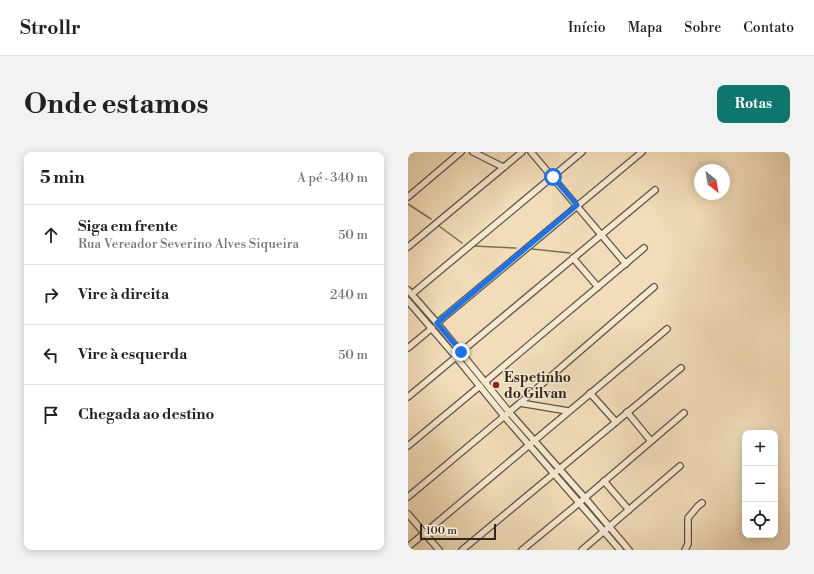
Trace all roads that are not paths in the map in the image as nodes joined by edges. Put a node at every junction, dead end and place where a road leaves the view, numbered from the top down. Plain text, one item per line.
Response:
1 (461, 152) edge
2 (473, 152) edge
3 (522, 152) edge
4 (531, 152) edge
5 (582, 152) edge
6 (642, 152) edge
7 (503, 168) junction
8 (553, 177) junction
9 (655, 190) dead end
10 (408, 197) edge
11 (577, 205) junction
12 (602, 235) junction
13 (408, 247) edge
14 (644, 248) dead end
15 (573, 258) junction
16 (626, 264) junction
17 (598, 287) junction
18 (654, 287) dead end
19 (410, 292) edge
20 (408, 301) edge
21 (437, 323) junction
22 (432, 328) junction
23 (667, 328) dead end
24 (408, 348) edge
25 (461, 352) junction
26 (456, 357) junction
27 (681, 368) dead end
28 (485, 382) junction
29 (480, 386) junction
30 (590, 393) junction
31 (408, 397) edge
32 (520, 403) junction
33 (568, 411) junction
34 (509, 412) junction
35 (627, 412) junction
36 (684, 413) dead end
37 (504, 416) junction
38 (616, 422) junction
39 (534, 440) junction
40 (652, 441) junction
41 (529, 445) junction
42 (408, 446) edge
43 (680, 466) dead end
44 (559, 469) junction
45 (554, 474) junction
46 (604, 481) junction
47 (408, 497) edge
48 (585, 498) junction
49 (579, 503) junction
50 (702, 503) dead end
51 (629, 510) junction
52 (408, 514) edge
53 (609, 526) junction
54 (604, 532) junction
55 (424, 533) junction
56 (408, 546) edge
57 (440, 550) edge
58 (462, 550) edge
59 (522, 550) edge
60 (582, 550) edge
61 (620, 550) edge
62 (630, 550) edge
63 (686, 550) edge

1 - 10 street
2 - 7 street
3 - 7 street
4 - 8 street
5 - 8 street
6 - 11 street
7 - 13 street
8 - 11 street
8 - 19 street
9 - 12 street
11 - 12 street
11 - 21 street
12 - 15 street
12 - 16 street
14 - 16 street
15 - 17 street
15 - 25 street
16 - 17 street
17 - 28 street
18 - 32 street
19 - 21 street
20 - 22 street
21 - 25 street
22 - 24 street
22 - 26 street
23 - 30 street
25 - 28 street
26 - 29 street
26 - 31 street
27 - 35 street
28 - 34 street
29 - 37 street
29 - 42 street
30 - 33 street
30 - 38 street
32 - 33 street
32 - 34 street
33 - 39 street
34 - 37 street
34 - 39 street
35 - 38 street
35 - 40 street
36 - 40 street
37 - 41 street
37 - 47 street
38 - 44 street
39 - 41 street
39 - 44 street
40 - 46 street
41 - 45 street
41 - 55 street
43 - 51 street
44 - 45 street
44 - 48 street
45 - 49 street
45 - 58 street
46 - 48 street
46 - 51 street
48 - 49 street
48 - 53 street
49 - 54 street
49 - 59 street
50 - 63 street
51 - 53 street
52 - 55 street
53 - 54 street
53 - 62 street
54 - 60 street
54 - 61 street
55 - 56 street
55 - 57 street

